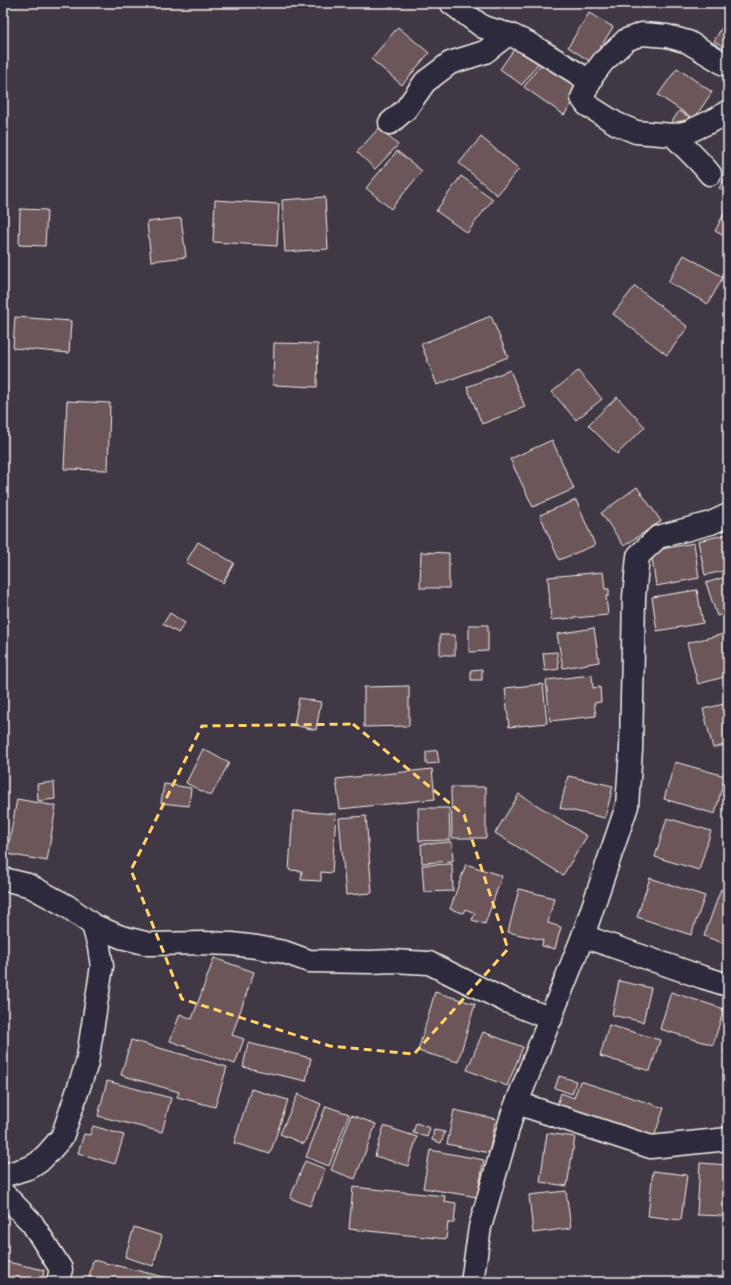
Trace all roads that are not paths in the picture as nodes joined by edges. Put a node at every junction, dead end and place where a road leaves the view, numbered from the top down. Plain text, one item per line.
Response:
1 (451, 3) edge
2 (508, 34) junction
3 (728, 66) edge
4 (589, 83) junction
5 (727, 112) edge
6 (390, 123) dead end
7 (673, 135) junction
8 (710, 174) dead end
9 (728, 515) edge
10 (3, 879) edge
11 (94, 925) junction
12 (583, 936) junction
13 (728, 985) edge
14 (551, 1018) junction
15 (517, 1103) junction
16 (728, 1139) edge
17 (3, 1178) edge
18 (3, 1193) edge
19 (58, 1282) edge
20 (472, 1282) edge

1 - 2 street
2 - 4 street
2 - 6 street
3 - 4 street
4 - 7 street
5 - 7 street
7 - 8 street
9 - 12 street
10 - 11 street
11 - 14 street
11 - 17 street
12 - 13 street
12 - 14 street
14 - 15 street
15 - 16 street
15 - 20 street
18 - 19 street

